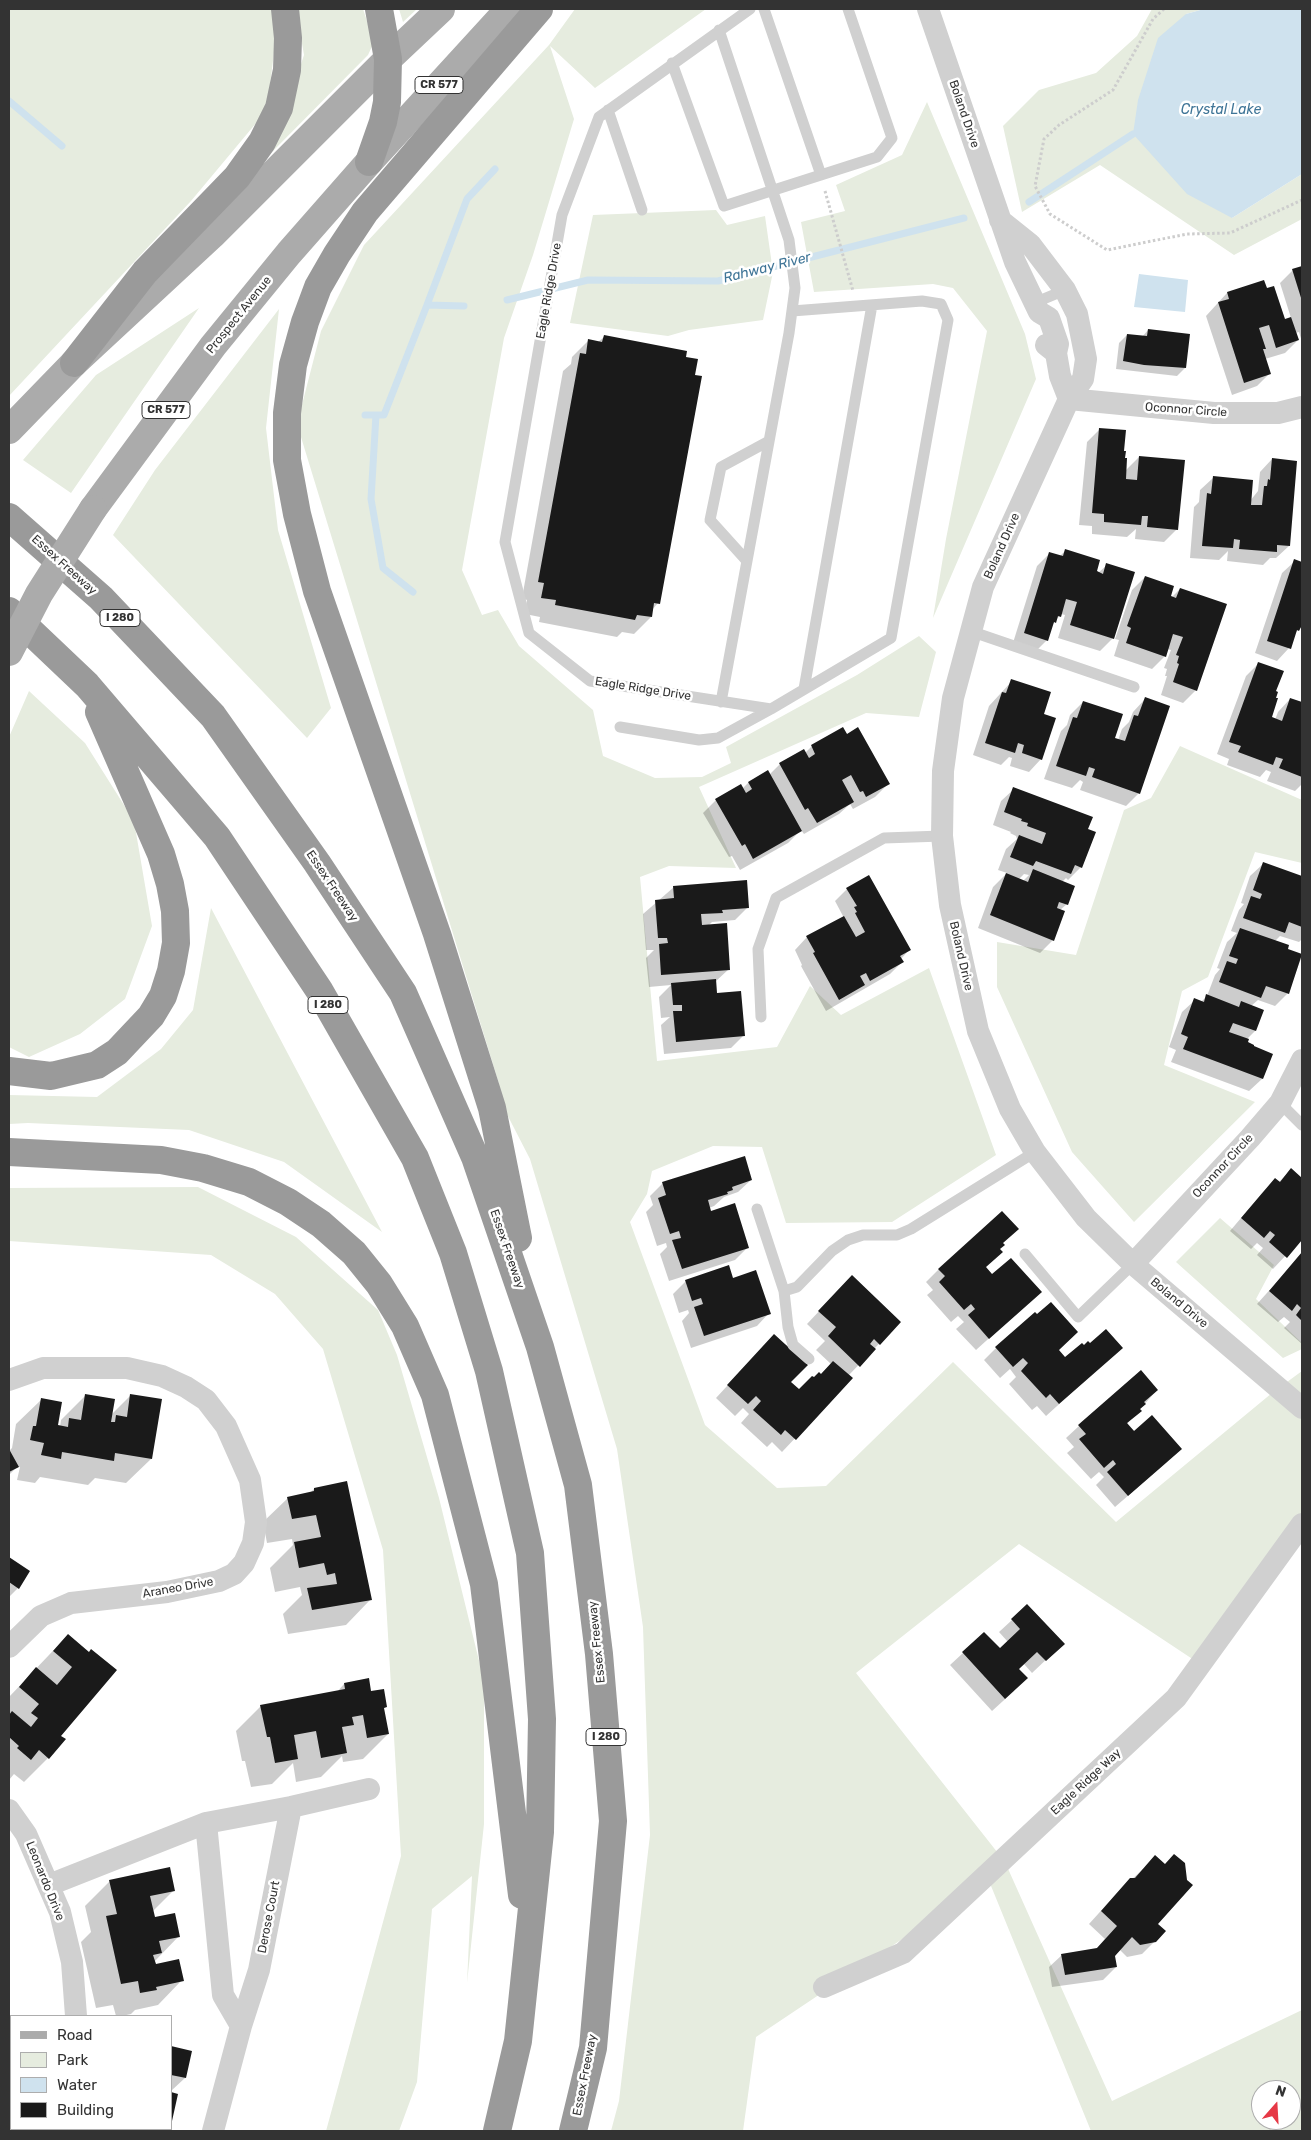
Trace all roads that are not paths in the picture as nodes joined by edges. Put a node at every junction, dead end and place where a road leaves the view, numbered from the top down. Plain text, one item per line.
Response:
1 (285, 9) edge
2 (379, 9) edge
3 (441, 9) edge
4 (509, 9) edge
5 (539, 9) edge
6 (750, 9) edge
7 (764, 9) edge
8 (848, 9) edge
9 (928, 9) edge
10 (718, 30) junction
11 (388, 58) junction
12 (672, 64) junction
13 (608, 110) junction
14 (369, 162) junction
15 (821, 175) junction
16 (774, 190) junction
17 (642, 210) dead end
18 (1000, 220) junction
19 (1065, 290) junction
20 (872, 304) junction
21 (1036, 308) junction
22 (792, 311) junction
23 (74, 363) junction
24 (1069, 399) junction
25 (1302, 407) edge
26 (9, 430) edge
27 (769, 441) junction
28 (13, 518) edge
29 (747, 561) junction
30 (9, 611) edge
31 (970, 631) junction
32 (9, 652) edge
33 (87, 685) junction
34 (1134, 687) dead end
35 (804, 690) junction
36 (721, 702) junction
37 (771, 709) junction
38 (620, 727) dead end
39 (942, 836) junction
40 (761, 1017) dead end
41 (1302, 1060) edge
42 (9, 1071) edge
43 (1280, 1103) junction
44 (1302, 1124) edge
45 (9, 1152) edge
46 (1035, 1152) junction
47 (83, 1156) junction
48 (9, 1163) edge
49 (757, 1209) dead end
50 (1024, 1254) dead end
51 (1133, 1264) junction
52 (784, 1291) junction
53 (540, 1347) junction
54 (809, 1359) dead end
55 (9, 1380) edge
56 (1302, 1408) edge
57 (1302, 1524) edge
58 (9, 1647) edge
59 (369, 1789) dead end
60 (291, 1807) junction
61 (9, 1810) edge
62 (206, 1823) junction
63 (50, 1885) junction
64 (528, 1940) junction
65 (824, 1987) dead end
66 (76, 2015) edge
67 (241, 2026) junction
68 (212, 2131) edge
69 (497, 2131) edge
70 (573, 2131) edge

1 - 23 highway
2 - 11 highway
3 - 11 main road
4 - 14 main road, Prospect Avenue / CR 577
5 - 53 highway
6 - 10 lane, Eagle Ridge Drive
7 - 15 lane
8 - 15 lane
9 - 18 street, Boland Drive
10 - 12 lane, Eagle Ridge Drive
10 - 16 lane
11 - 14 highway
11 - 23 main road
12 - 13 lane, Eagle Ridge Drive
12 - 16 lane
13 - 17 lane
13 - 36 lane, Eagle Ridge Drive
14 - 32 main road, Prospect Avenue / CR 577, bridge
15 - 16 lane
16 - 22 lane
18 - 19 street, Boland Drive
18 - 21 street, Boland Drive
19 - 21 lane
19 - 24 street, Boland Drive
20 - 22 lane
20 - 35 lane
20 - 35 lane
21 - 24 street, Boland Drive
22 - 27 lane
23 - 26 main road
24 - 25 street, Oconnor Circle
24 - 31 street, Boland Drive
27 - 29 lane
27 - 29 lane
28 - 53 highway, Essex Freeway / I 280
29 - 36 lane
30 - 33 highway, I 280
31 - 34 lane
31 - 39 street, Boland Drive
33 - 42 highway
33 - 64 highway, I 280
35 - 37 lane
36 - 37 lane, Eagle Ridge Drive
37 - 38 lane
39 - 40 lane
39 - 46 street, Boland Drive
41 - 43 street, Oconnor Circle
43 - 44 lane
43 - 51 street, Oconnor Circle
45 - 47 highway
46 - 51 street, Boland Drive
46 - 52 lane
47 - 48 highway
47 - 64 highway
49 - 52 lane
50 - 51 lane
51 - 56 street, Boland Drive
52 - 54 lane
53 - 70 highway, Essex Freeway / I 280
55 - 58 street, Araneo Drive
57 - 65 street, Eagle Ridge Way
59 - 60 street
60 - 62 street
60 - 67 street, Derose Court
61 - 63 street, Leonardo Drive
62 - 63 street
62 - 67 street
63 - 66 street, Leonardo Drive
64 - 69 highway, I 280
67 - 68 street, Derose Court

